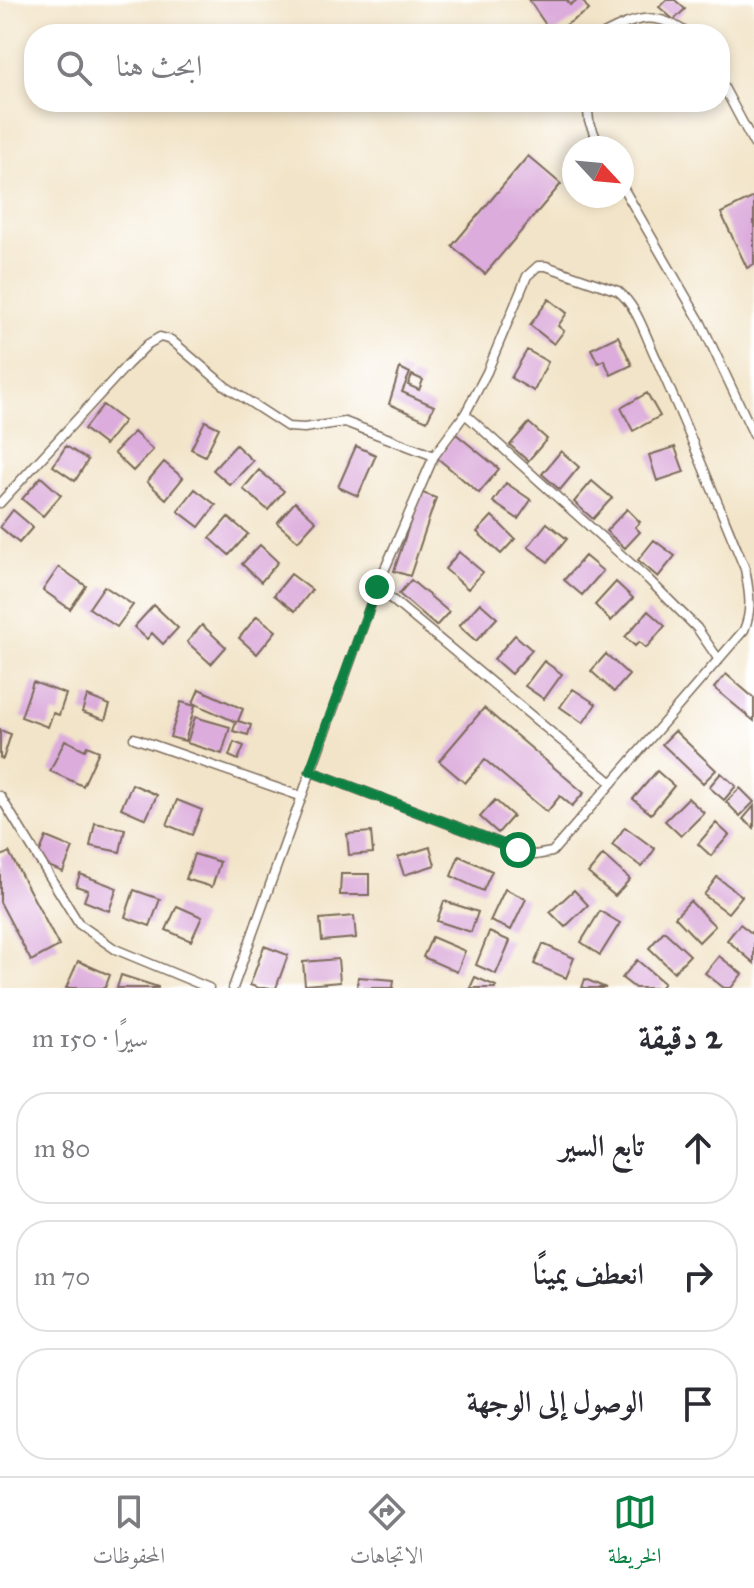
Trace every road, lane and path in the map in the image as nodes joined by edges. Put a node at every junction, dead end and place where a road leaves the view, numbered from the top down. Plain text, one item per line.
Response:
1 (626, 24) edge
2 (671, 24) edge
3 (730, 99) edge
4 (588, 112) edge
5 (595, 136) edge
6 (754, 144) edge
7 (634, 207) edge
8 (465, 414) junction
9 (754, 435) edge
10 (434, 456) junction
11 (0, 503) edge
12 (377, 587) junction
13 (744, 630) junction
14 (754, 636) edge
15 (719, 660) junction
16 (134, 738) dead end
17 (310, 771) junction
18 (612, 783) junction
19 (0, 796) edge
20 (300, 796) junction
21 (209, 988) edge
22 (233, 988) edge

1 - 2 lane
3 - 6 lane
4 - 5 lane
7 - 9 lane
8 - 10 lane
8 - 13 lane
8 - 15 lane
10 - 11 lane
10 - 12 lane
12 - 17 lane
12 - 18 lane
13 - 14 lane
13 - 15 lane
15 - 18 lane
16 - 20 lane
17 - 18 lane
17 - 20 lane
19 - 21 lane
20 - 22 lane

